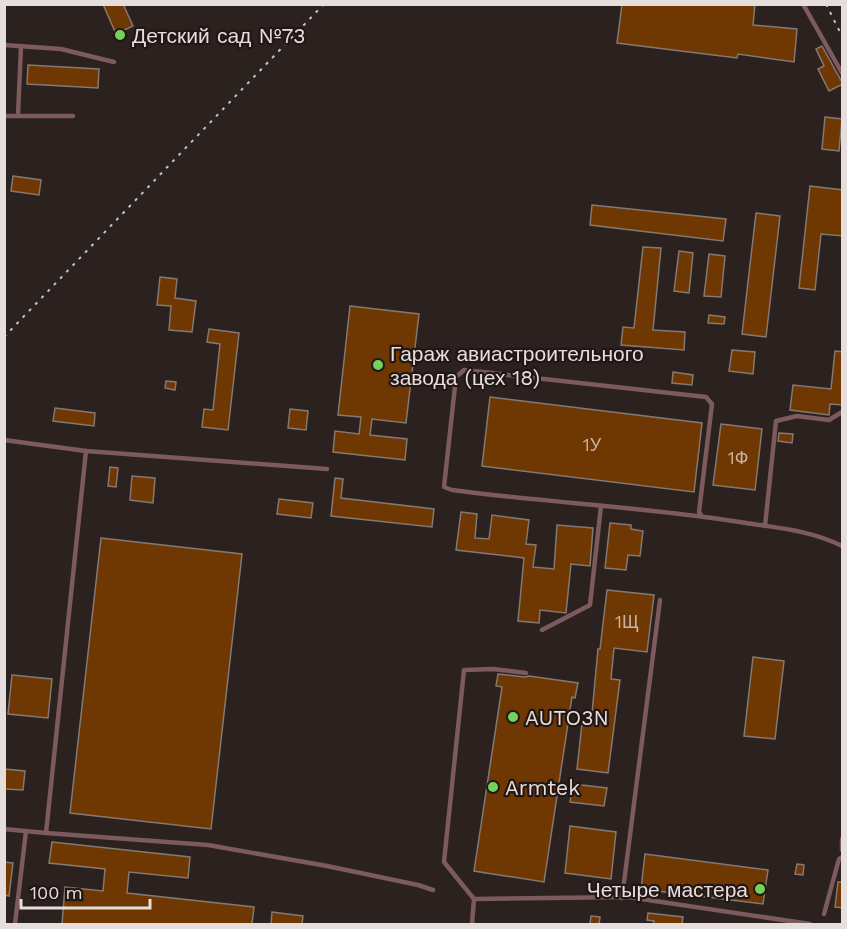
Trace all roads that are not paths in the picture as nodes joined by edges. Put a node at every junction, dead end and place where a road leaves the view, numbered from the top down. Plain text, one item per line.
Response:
1 (803, 4) edge
2 (4, 45) edge
3 (21, 46) junction
4 (114, 62) dead end
5 (843, 73) edge
6 (18, 115) junction
7 (4, 116) edge
8 (73, 116) dead end
9 (843, 412) edge
10 (4, 440) edge
11 (86, 451) junction
12 (327, 470) dead end
13 (601, 506) junction
14 (701, 516) junction
15 (765, 526) junction
16 (843, 546) edge
17 (660, 600) dead end
18 (542, 630) dead end
19 (526, 673) dead end
20 (4, 829) edge
21 (26, 831) junction
22 (46, 832) junction
23 (843, 839) edge
24 (843, 850) edge
25 (843, 857) edge
26 (433, 890) dead end
27 (622, 898) junction
28 (474, 899) junction
29 (824, 914) dead end
30 (15, 924) edge
31 (472, 924) edge
32 (810, 924) edge

1 - 5 lane
2 - 3 lane
3 - 4 lane
3 - 6 lane
6 - 7 lane
6 - 8 lane
9 - 15 lane
10 - 11 lane
11 - 12 lane
11 - 22 lane
13 - 14 lane
13 - 14 lane
13 - 18 lane
14 - 15 lane
15 - 16 lane
17 - 27 lane
19 - 28 lane
20 - 21 lane
21 - 22 lane
21 - 30 lane
22 - 26 lane
23 - 24 lane
25 - 29 lane
27 - 28 lane
27 - 32 lane
28 - 31 lane

